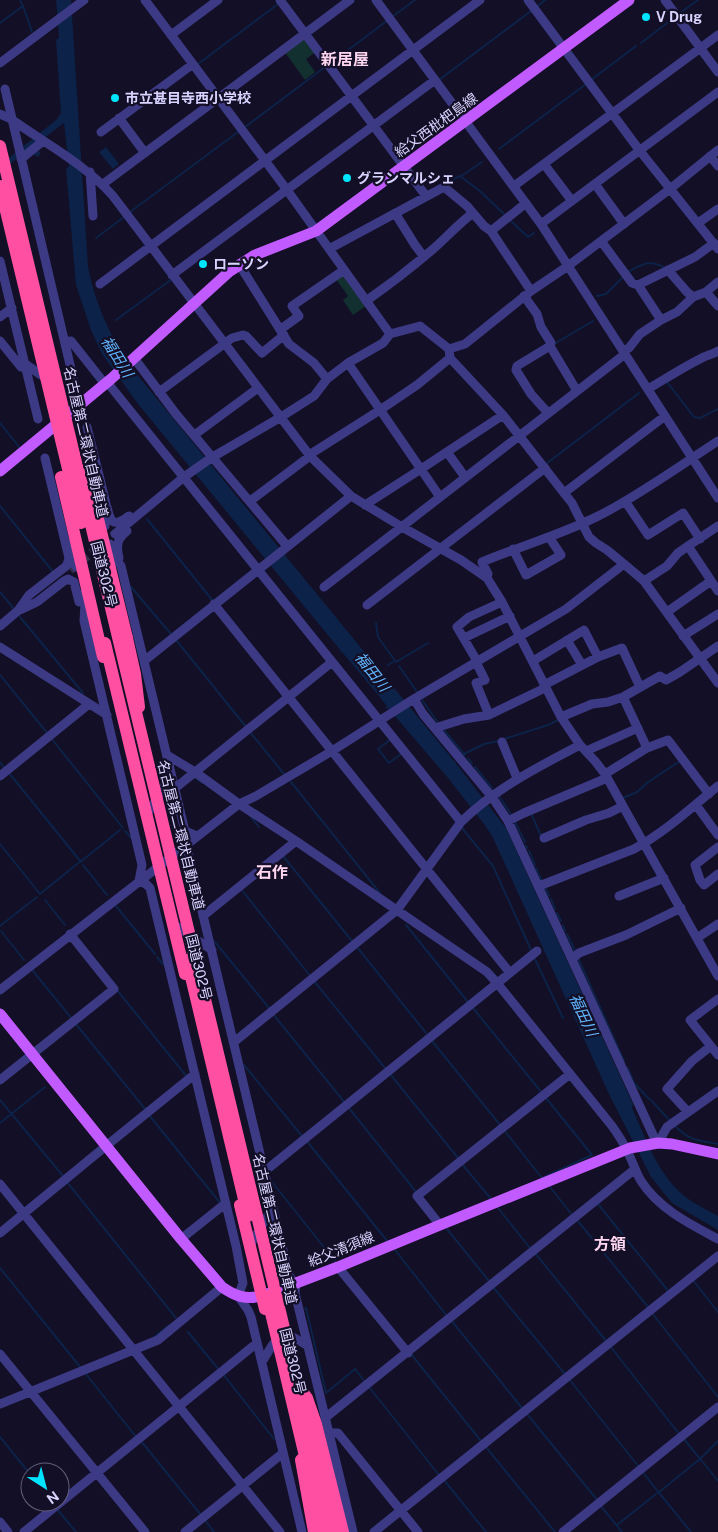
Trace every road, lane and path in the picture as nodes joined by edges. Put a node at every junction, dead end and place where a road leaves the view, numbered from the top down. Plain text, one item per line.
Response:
1 (84, 0) edge
2 (146, 0) edge
3 (218, 0) edge
4 (280, 0) edge
5 (350, 0) edge
6 (376, 0) edge
7 (480, 0) edge
8 (528, 0) edge
9 (629, 0) edge
10 (665, 0) edge
11 (305, 34) junction
12 (171, 35) junction
13 (718, 35) edge
14 (564, 48) junction
15 (700, 48) junction
16 (413, 50) junction
17 (0, 63) edge
18 (193, 64) junction
19 (718, 72) edge
20 (435, 80) junction
21 (5, 89) dead end
22 (718, 92) edge
23 (351, 96) junction
24 (219, 98) junction
25 (0, 114) edge
26 (612, 114) junction
27 (119, 118) junction
28 (11, 120) junction
29 (466, 122) junction
30 (373, 126) junction
31 (101, 132) dead end
32 (37, 143) junction
33 (0, 146) edge
34 (640, 150) junction
35 (145, 152) junction
36 (714, 153) edge
37 (20, 155) junction
38 (265, 161) junction
39 (544, 164) junction
40 (718, 166) edge
41 (404, 167) junction
42 (89, 171) junction
43 (103, 184) junction
44 (594, 184) junction
45 (0, 186) edge
46 (514, 186) junction
47 (670, 189) junction
48 (287, 190) junction
49 (426, 196) junction
50 (572, 201) junction
51 (526, 203) junction
52 (0, 206) edge
53 (718, 209) edge
54 (395, 213) junction
55 (472, 213) junction
56 (93, 216) dead end
57 (698, 223) junction
58 (541, 224) junction
59 (624, 224) junction
60 (316, 231) junction
61 (491, 231) junction
62 (11, 233) junction
63 (602, 241) junction
64 (24, 245) junction
65 (151, 246) junction
66 (716, 246) edge
67 (329, 249) junction
68 (424, 256) junction
69 (0, 261) edge
70 (240, 264) junction
71 (568, 266) junction
72 (344, 270) junction
73 (668, 270) junction
74 (172, 275) junction
75 (718, 282) edge
76 (100, 284) dead end
77 (638, 285) junction
78 (706, 292) junction
79 (527, 294) junction
80 (693, 297) junction
81 (366, 301) junction
82 (194, 304) junction
83 (718, 306) edge
84 (12, 308) junction
85 (58, 316) junction
86 (0, 317) edge
87 (661, 320) junction
88 (282, 332) junction
89 (390, 334) junction
90 (0, 341) edge
91 (65, 342) junction
92 (224, 343) junction
93 (34, 346) junction
94 (550, 346) junction
95 (718, 351) edge
96 (449, 353) junction
97 (624, 353) junction
98 (134, 358) junction
99 (348, 363) junction
100 (24, 364) junction
101 (41, 375) junction
102 (327, 379) junction
103 (108, 382) junction
104 (75, 386) dead end
105 (258, 388) junction
106 (648, 389) junction
107 (577, 391) junction
108 (159, 392) junction
109 (380, 410) junction
110 (548, 413) junction
111 (503, 415) junction
112 (665, 416) junction
113 (281, 417) junction
114 (38, 419) dead end
115 (87, 426) dead end
116 (53, 428) junction
117 (197, 434) dead end
118 (519, 435) junction
119 (718, 441) edge
120 (447, 452) junction
121 (309, 456) junction
122 (212, 457) junction
123 (45, 458) dead end
124 (692, 458) junction
125 (545, 468) junction
126 (421, 469) junction
127 (0, 471) edge
128 (64, 474) junction
129 (184, 477) junction
130 (465, 477) junction
131 (100, 479) junction
132 (167, 492) junction
133 (564, 493) junction
134 (350, 496) junction
135 (70, 497) junction
136 (440, 497) junction
137 (718, 498) edge
138 (625, 501) junction
139 (250, 502) junction
140 (106, 504) junction
141 (365, 505) junction
142 (58, 511) junction
143 (582, 522) junction
144 (718, 526) edge
145 (402, 527) junction
146 (115, 534) tunnel mouth
147 (549, 537) junction
148 (700, 539) junction
149 (65, 540) junction
150 (286, 546) junction
151 (688, 546) junction
152 (441, 549) junction
153 (513, 549) junction
154 (624, 564) junction
155 (121, 566) junction
156 (261, 566) junction
157 (70, 570) tunnel mouth
158 (486, 578) junction
159 (644, 581) junction
160 (711, 581) junction
161 (324, 587) dead end
162 (718, 591) edge
163 (502, 602) junction
164 (214, 604) junction
165 (367, 605) dead end
166 (17, 612) junction
167 (667, 612) junction
168 (718, 614) edge
169 (510, 616) junction
170 (84, 621) junction
171 (0, 626) edge
172 (520, 636) junction
173 (683, 636) junction
174 (464, 638) junction
175 (567, 640) junction
176 (718, 646) edge
177 (0, 647) edge
178 (598, 657) junction
179 (700, 659) junction
180 (144, 661) junction
181 (533, 661) junction
182 (332, 662) junction
183 (476, 662) junction
184 (582, 665) junction
185 (718, 683) edge
186 (544, 686) junction
187 (640, 687) junction
188 (289, 697) junction
189 (623, 697) junction
190 (412, 700) junction
191 (89, 704) junction
192 (106, 715) junction
193 (489, 715) junction
194 (560, 717) junction
195 (379, 721) junction
196 (435, 728) junction
197 (638, 728) junction
198 (502, 742) dead end
199 (583, 748) junction
200 (648, 748) junction
201 (332, 751) junction
202 (167, 755) junction
203 (135, 766) junction
204 (195, 772) junction
205 (171, 775) junction
206 (0, 776) edge
207 (606, 776) junction
208 (517, 778) junction
209 (718, 786) edge
210 (174, 789) junction
211 (141, 793) junction
212 (709, 794) junction
213 (491, 797) junction
214 (239, 804) junction
215 (623, 806) junction
216 (696, 806) junction
217 (130, 813) junction
218 (148, 821) junction
219 (508, 821) junction
220 (461, 822) junction
221 (718, 835) edge
222 (197, 836) junction
223 (544, 838) dead end
224 (296, 842) junction
225 (186, 844) junction
226 (644, 844) junction
227 (718, 847) edge
228 (158, 866) junction
229 (427, 869) junction
230 (718, 874) edge
231 (664, 878) junction
232 (139, 881) junction
233 (539, 886) junction
234 (619, 896) dead end
235 (681, 908) junction
236 (397, 910) junction
237 (203, 916) junction
238 (171, 918) junction
239 (718, 924) edge
240 (159, 928) junction
241 (70, 934) junction
242 (697, 938) junction
243 (212, 950) junction
244 (537, 951) dead end
245 (572, 959) junction
246 (510, 973) junction
247 (718, 976) edge
248 (497, 983) junction
249 (0, 990) edge
250 (718, 999) edge
251 (0, 1014) edge
252 (234, 1042) junction
253 (715, 1048) edge
254 (32, 1054) junction
255 (196, 1074) junction
256 (570, 1074) junction
257 (0, 1080) edge
258 (718, 1091) edge
259 (688, 1112) junction
260 (656, 1143) junction
261 (106, 1146) junction
262 (628, 1149) junction
263 (718, 1154) edge
264 (635, 1169) junction
265 (265, 1171) junction
266 (0, 1184) edge
267 (226, 1203) junction
268 (273, 1207) junction
269 (24, 1214) junction
270 (440, 1225) junction
271 (0, 1233) edge
272 (180, 1239) junction
273 (718, 1240) edge
274 (236, 1246) junction
275 (251, 1250) junction
276 (718, 1256) edge
277 (338, 1268) junction
278 (296, 1283) junction
279 (222, 1287) junction
280 (238, 1296) junction
281 (262, 1296) junction
282 (268, 1322) junction
283 (257, 1343) junction
284 (273, 1344) junction
285 (308, 1346) junction
286 (134, 1351) junction
287 (408, 1353) junction
288 (0, 1354) edge
289 (262, 1362) junction
290 (279, 1365) junction
291 (30, 1392) junction
292 (0, 1404) edge
293 (179, 1407) junction
294 (718, 1407) edge
295 (325, 1418) junction
296 (329, 1433) junction
297 (299, 1450) junction
298 (283, 1453) junction
299 (97, 1473) junction
300 (242, 1486) junction
301 (401, 1511) junction
302 (0, 1522) edge
303 (8, 1532) edge
304 (24, 1532) edge
305 (145, 1532) edge
306 (185, 1532) edge
307 (280, 1532) edge
308 (302, 1532) edge
309 (314, 1532) edge
310 (318, 1532) edge
311 (323, 1532) edge
312 (333, 1532) edge
313 (343, 1532) edge
314 (353, 1532) edge
315 (374, 1532) edge
316 (418, 1532) edge
317 (563, 1532) edge

1 - 17 street
2 - 12 street
3 - 12 street
4 - 11 street
5 - 11 street
6 - 16 street
7 - 16 street
8 - 14 street
9 - 14 main road, 給父西枇杷島線
10 - 15 street
11 - 23 street
11 - 24 street
12 - 18 street
13 - 15 street
14 - 26 street
14 - 29 main road, 給父西枇杷島線
15 - 19 street
15 - 26 street
16 - 20 street
16 - 23 street
18 - 24 street
18 - 27 street
20 - 29 street
20 - 30 street
21 - 28 street
22 - 34 street
23 - 30 street
23 - 38 street
24 - 35 street
24 - 38 street
25 - 28 street
26 - 34 street
26 - 39 street
27 - 31 street
27 - 35 street
28 - 32 street
28 - 37 street
29 - 41 main road, 給父西枇杷島線
29 - 46 street
30 - 41 street
30 - 48 street
32 - 37 street
32 - 42 street
33 - 64 highway, 名古屋第二環状自動車道, bridge
34 - 44 street
34 - 47 street
35 - 43 street
36 - 40 street
36 - 47 street
37 - 85 street
38 - 48 street
38 - 65 street
39 - 46 street
39 - 50 street
41 - 49 street
41 - 60 main road, 給父西枇杷島線
42 - 43 street
42 - 56 street
43 - 65 street
44 - 50 street
44 - 59 street
45 - 62 highway, 名古屋第二環状自動車道, bridge
46 - 51 street
47 - 57 street
47 - 59 street
48 - 60 street
48 - 74 street
49 - 54 street
49 - 55 street
50 - 58 street
51 - 58 street
51 - 61 street
52 - 93 highway, 国道302号
53 - 57 street
54 - 67 street
54 - 68 street
55 - 61 street
55 - 68 street
57 - 66 street
58 - 71 street
59 - 63 street
60 - 67 street
60 - 70 main road, 給父西枇杷島線
61 - 79 street
62 - 211 highway, bridge
62 - 311 highway, 名古屋第二環状自動車道, bridge
63 - 71 street
63 - 77 street
64 - 203 highway, bridge
64 - 312 highway, 名古屋第二環状自動車道, bridge
65 - 74 street
65 - 76 street
66 - 73 street
67 - 72 street
68 - 81 street
69 - 84 street
70 - 82 main road, 給父西枇杷島線
70 - 88 street
71 - 79 street
71 - 97 street
72 - 81 street
72 - 88 street
73 - 77 street
73 - 80 street
74 - 82 street
75 - 78 street
77 - 87 street
78 - 80 street
78 - 83 street
79 - 94 street
79 - 96 street
80 - 87 street
81 - 89 street
82 - 92 street
82 - 98 main road, 給父西枇杷島線
84 - 86 street
84 - 100 street
85 - 91 street
85 - 93 street
87 - 97 street
88 - 92 street
88 - 102 street
89 - 96 street
89 - 99 street
90 - 100 street
91 - 103 street
91 - 104 street
92 - 105 street
92 - 108 street
93 - 101 highway, 国道302号
94 - 107 street
94 - 110 street
95 - 106 street
96 - 109 street
96 - 111 street
97 - 106 street
97 - 107 street
98 - 103 main road, 給父西枇杷島線
98 - 108 street
99 - 102 street
99 - 109 street
100 - 101 street
100 - 114 street
101 - 116 highway, 国道302号
102 - 113 street
103 - 116 main road, 給父西枇杷島線
103 - 129 street
105 - 113 street
105 - 117 street
106 - 112 street
107 - 110 street
108 - 122 street
109 - 121 street
109 - 126 street
110 - 118 street
111 - 118 street
111 - 120 street
112 - 124 street
112 - 133 street
113 - 121 street
113 - 122 street
115 - 131 street
116 - 127 main road, 給父西枇杷島線
116 - 128 highway, 国道302号
118 - 125 street
118 - 130 street
119 - 124 street
120 - 126 street
120 - 130 street
121 - 134 street
121 - 139 street
122 - 129 street
122 - 139 street
123 - 142 street
124 - 137 street
124 - 138 street
125 - 133 street
125 - 152 street
126 - 136 street
126 - 141 street
128 - 131 street
128 - 135 highway, 国道302号
129 - 132 street
129 - 156 street
130 - 136 street
131 - 140 street
132 - 140 street
132 - 146 street
132 - 155 street
133 - 143 street
134 - 141 street
134 - 150 street
135 - 142 street
135 - 203 highway, 国道302号
136 - 145 street
138 - 143 street
138 - 148 street
139 - 150 street
140 - 155 street
141 - 145 street
142 - 149 street
143 - 147 street
143 - 154 street
144 - 148 street
145 - 152 street
145 - 161 street
147 - 153 street
147 - 153 street
148 - 151 street
149 - 166 street
149 - 170 street
150 - 156 street
151 - 159 street
151 - 160 street
152 - 158 street
152 - 165 street
153 - 158 street
154 - 159 street
154 - 172 street
155 - 180 street
156 - 164 street
156 - 182 street
157 - 166 street
158 - 163 street
159 - 167 street
160 - 162 street
160 - 167 street
163 - 169 street
163 - 174 street
164 - 180 street
164 - 188 street
166 - 170 street
166 - 171 street
167 - 173 street
168 - 173 street
169 - 172 street
169 - 174 street
170 - 192 street
172 - 181 street
172 - 183 street
173 - 179 street
174 - 183 street
175 - 178 street
175 - 181 street
175 - 184 street
176 - 179 street
177 - 191 street
178 - 184 street
178 - 187 street
179 - 185 street
179 - 187 street
180 - 202 street
181 - 186 street
182 - 188 street
182 - 195 street
183 - 190 street
183 - 193 street
184 - 186 street
186 - 193 street
186 - 194 street
187 - 189 street
188 - 201 street
188 - 204 street
189 - 194 street
189 - 197 street
190 - 195 street
190 - 196 street
191 - 192 street
191 - 206 street
192 - 217 street
193 - 196 street
194 - 199 street
195 - 201 street
195 - 220 street
196 - 213 street
197 - 199 street
197 - 200 street
198 - 208 street
199 - 207 street
199 - 208 street
200 - 207 street
200 - 212 street
201 - 214 street
201 - 229 street
202 - 204 street
202 - 205 street
203 - 211 highway, 国道302号
204 - 210 street
204 - 214 street
205 - 210 street
205 - 218 street
207 - 215 street
207 - 219 street
208 - 213 street
209 - 212 street
210 - 222 street
211 - 218 highway, 国道302号
212 - 216 street
213 - 219 street
213 - 220 street
214 - 222 street
214 - 224 street
215 - 223 street
215 - 226 street
216 - 221 street
216 - 226 street
217 - 218 street
217 - 232 street
218 - 228 highway, 国道302号
219 - 233 street
220 - 229 street
222 - 225 street
224 - 236 street
224 - 237 street
225 - 228 street
225 - 237 street
226 - 231 street
226 - 233 street
227 - 230 street
228 - 232 street
228 - 238 highway, 国道302号
229 - 236 street
229 - 246 street
231 - 234 street
231 - 235 street
232 - 240 street
232 - 241 street
233 - 245 street
235 - 242 street
235 - 245 street
236 - 248 street
236 - 252 street
237 - 243 street
238 - 240 street
238 - 243 street
238 - 275 highway, 国道302号
239 - 242 street
240 - 255 street
241 - 249 street
241 - 254 street
242 - 247 street
243 - 252 street
244 - 246 street
245 - 260 street
246 - 248 street
248 - 256 street
248 - 265 street
250 - 253 street
251 - 254 main road, 給父清須線
252 - 265 street
253 - 259 street
254 - 257 street
254 - 261 main road, 給父清須線
255 - 261 street
255 - 267 street
256 - 262 street
256 - 270 street
258 - 259 street
259 - 260 street
260 - 262 main road, 給父清須線
260 - 263 main road, 給父清須線
261 - 269 street
261 - 272 main road, 給父清須線
262 - 264 street
262 - 270 main road, 給父清須線
264 - 273 street
264 - 287 street
265 - 268 street
266 - 269 street
267 - 272 street
267 - 274 street
268 - 275 street
268 - 278 street
269 - 271 street
269 - 286 street
270 - 277 main road, 給父清須線
272 - 279 main road, 給父清須線
274 - 275 street
274 - 280 street
275 - 281 highway, 国道302号
276 - 301 street
277 - 278 main road, 給父清須線
277 - 287 street
278 - 281 main road, 給父清須線
278 - 285 street
279 - 280 main road, 給父清須線
279 - 286 street
280 - 281 main road, 給父清須線
280 - 283 street
281 - 282 highway, 国道302号
282 - 284 highway, 国道302号
282 - 285 street
283 - 289 street
283 - 293 street
284 - 289 street
284 - 290 highway, 国道302号
285 - 295 street
286 - 291 street
286 - 293 street
287 - 295 street
288 - 291 street
289 - 298 street
290 - 297 highway, 国道302号
290 - 313 highway
291 - 292 street
291 - 299 street
293 - 299 street
293 - 300 street
294 - 317 street
295 - 296 street
296 - 301 street
296 - 314 street
297 - 309 highway
297 - 310 highway, 国道302号
298 - 300 street
298 - 308 street
299 - 304 street
299 - 305 street
300 - 306 street
300 - 307 street
301 - 315 street
301 - 316 street
302 - 303 street

